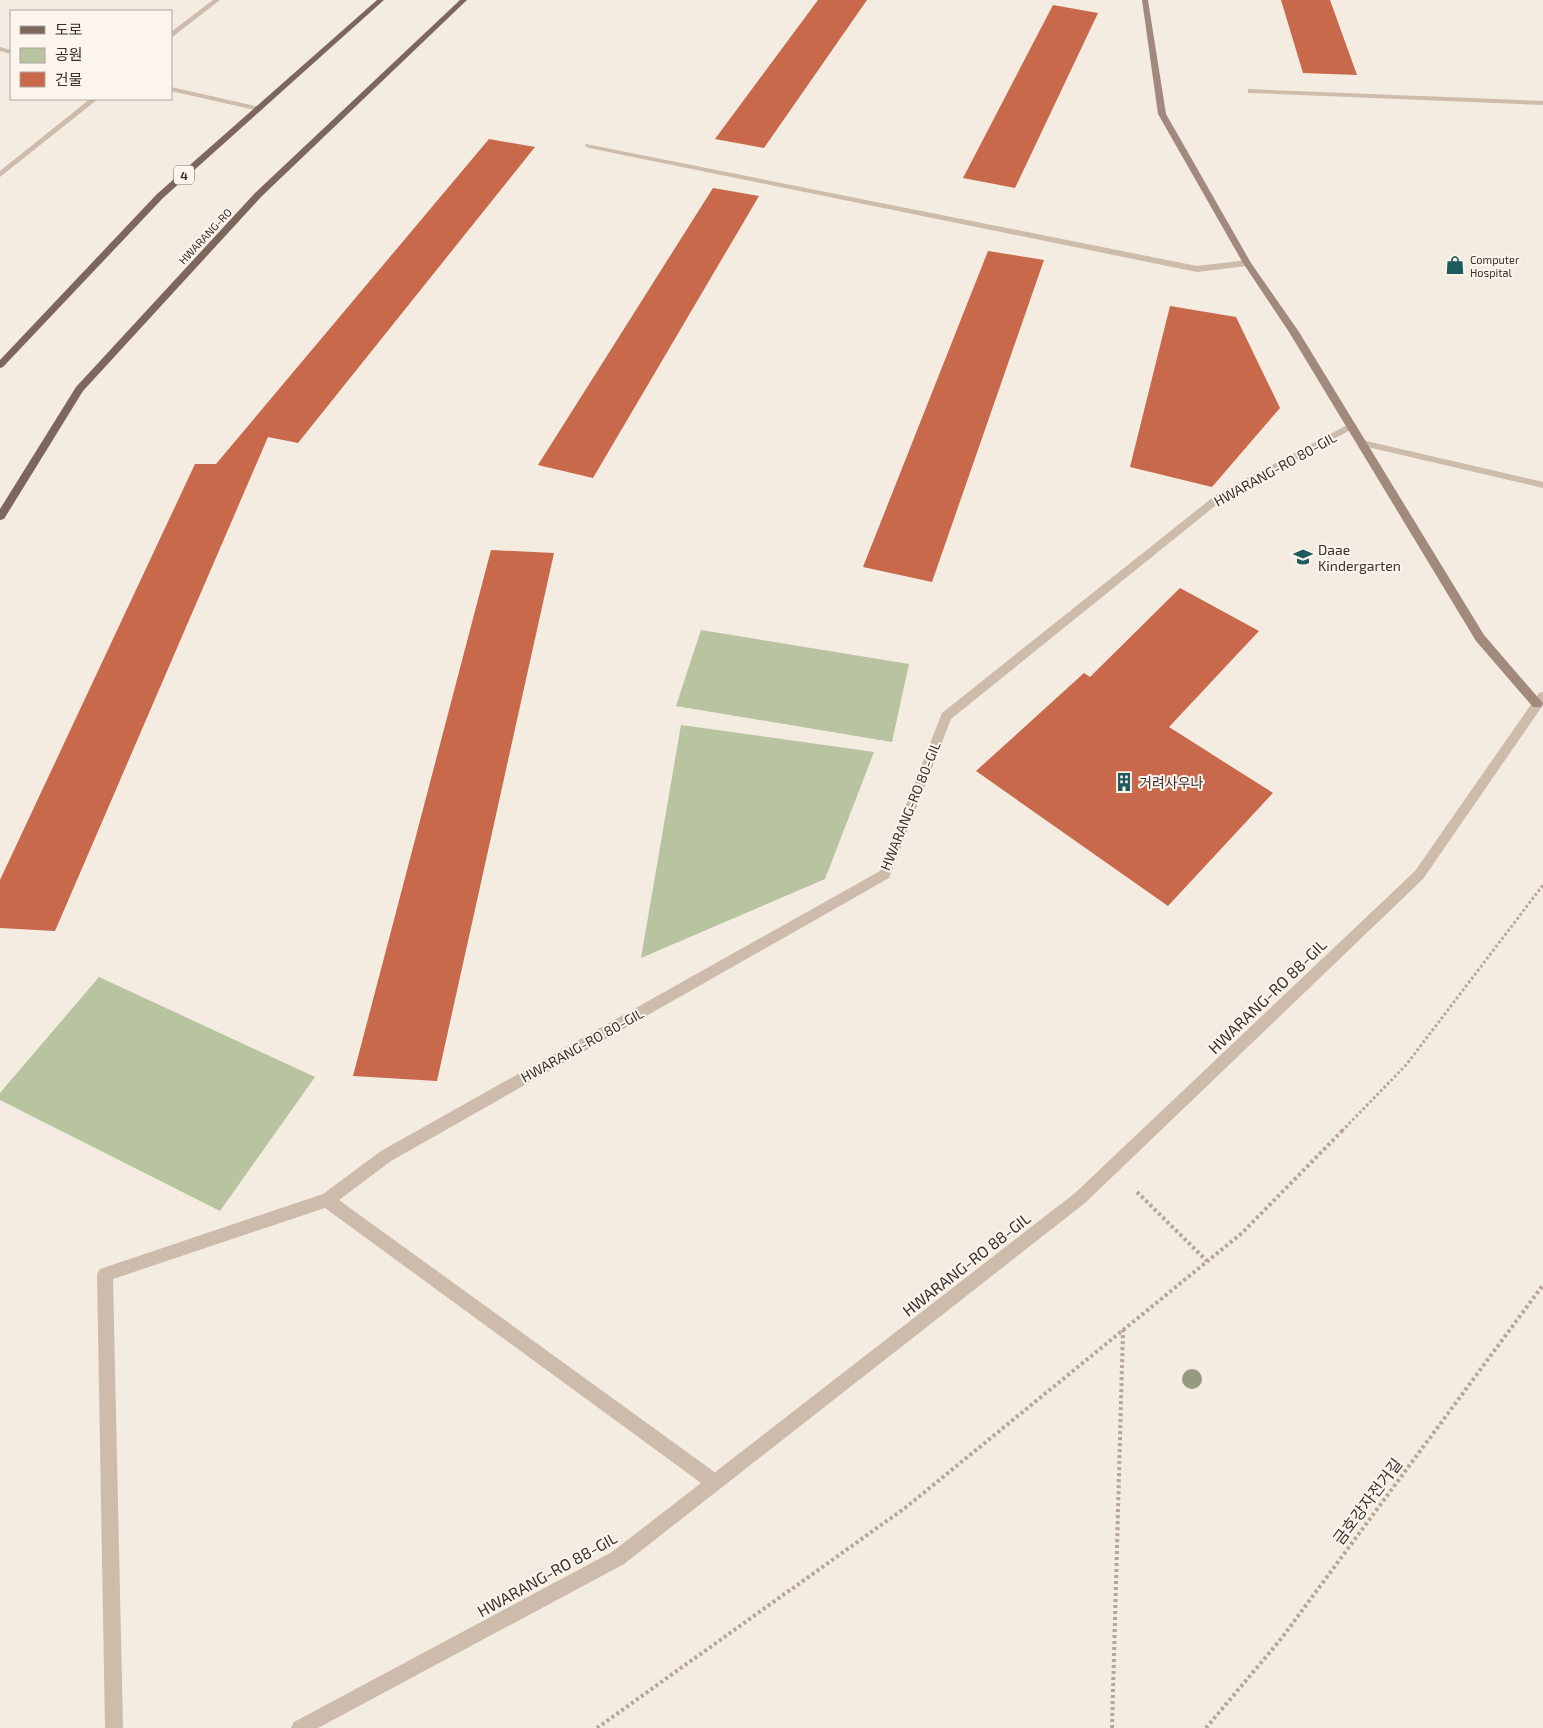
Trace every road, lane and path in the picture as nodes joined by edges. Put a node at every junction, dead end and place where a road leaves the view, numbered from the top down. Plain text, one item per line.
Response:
1 (217, 0) edge
2 (381, 0) edge
3 (464, 0) edge
4 (1145, 0) edge
5 (172, 35) edge
6 (172, 89) edge
7 (1251, 91) dead end
8 (93, 100) edge
9 (1543, 103) edge
10 (259, 109) junction
11 (589, 146) dead end
12 (0, 175) edge
13 (1248, 262) junction
14 (0, 365) edge
15 (1351, 426) junction
16 (1362, 443) junction
17 (1543, 485) edge
18 (0, 517) edge
19 (1540, 700) edge
20 (1543, 885) edge
21 (1111, 1168) junction
22 (327, 1200) junction
23 (1207, 1261) junction
24 (1543, 1285) edge
25 (1123, 1330) junction
26 (714, 1482) junction
27 (114, 1728) edge
28 (300, 1728) edge
29 (597, 1728) edge
30 (1112, 1728) edge
31 (1206, 1728) edge

1 - 5 street
2 - 10 main road, 4
3 - 18 main road, HWARANG-RO
4 - 13 street, HWARANG-RO 80-GIL
6 - 10 street
7 - 9 street
8 - 12 street
10 - 14 main road, 4
11 - 13 street
13 - 15 street, HWARANG-RO 80-GIL
15 - 16 street
15 - 22 street, HWARANG-RO 80-GIL
16 - 17 street
16 - 19 street
19 - 21 street, HWARANG-RO 88-GIL
20 - 23 path
21 - 23 path
21 - 26 street, HWARANG-RO 88-GIL
22 - 26 street
22 - 27 street, HWARANG-RO 80-GIL
23 - 25 path
24 - 31 path, 금호강자전거길
25 - 29 path
25 - 30 path
26 - 28 street, HWARANG-RO 88-GIL

